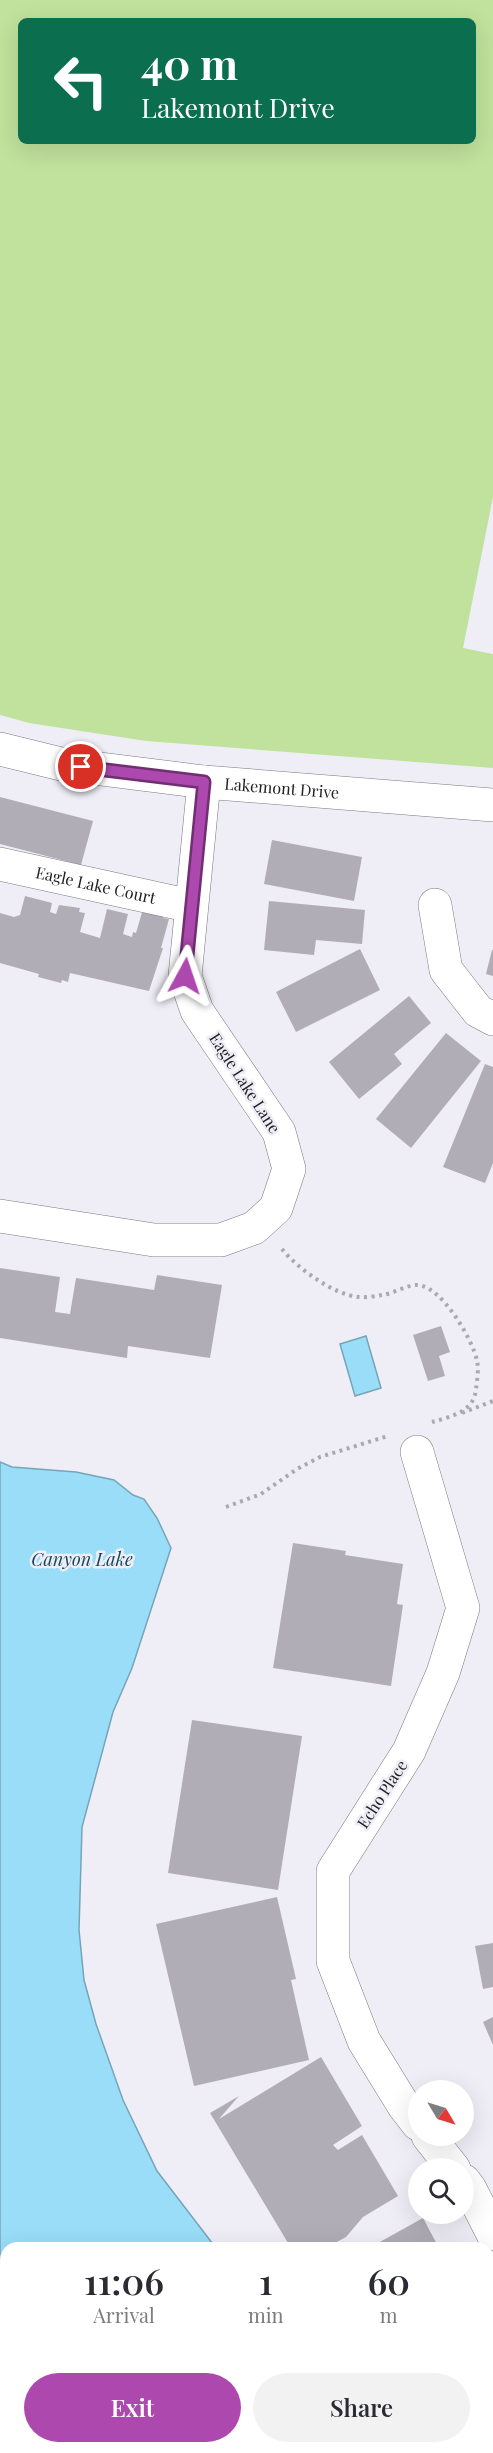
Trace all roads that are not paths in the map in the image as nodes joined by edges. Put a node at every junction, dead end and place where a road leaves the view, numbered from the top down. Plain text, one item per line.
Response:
1 (0, 749) edge
2 (204, 782) junction
3 (493, 805) edge
4 (0, 864) edge
5 (435, 905) dead end
6 (191, 906) junction
7 (493, 1019) edge
8 (0, 1216) edge
9 (412, 1441) road end
10 (408, 2111) edge
11 (436, 2146) edge
12 (445, 2158) edge
13 (474, 2197) edge
14 (493, 2234) edge

1 - 2 street, Lakemont Drive
2 - 3 street, Lakemont Drive
2 - 6 street, Eagle Lake Lane
4 - 6 street, Eagle Lake Court
5 - 7 street
6 - 8 street, Eagle Lake Lane
9 - 10 street, Echo Place
11 - 12 street
13 - 14 street

